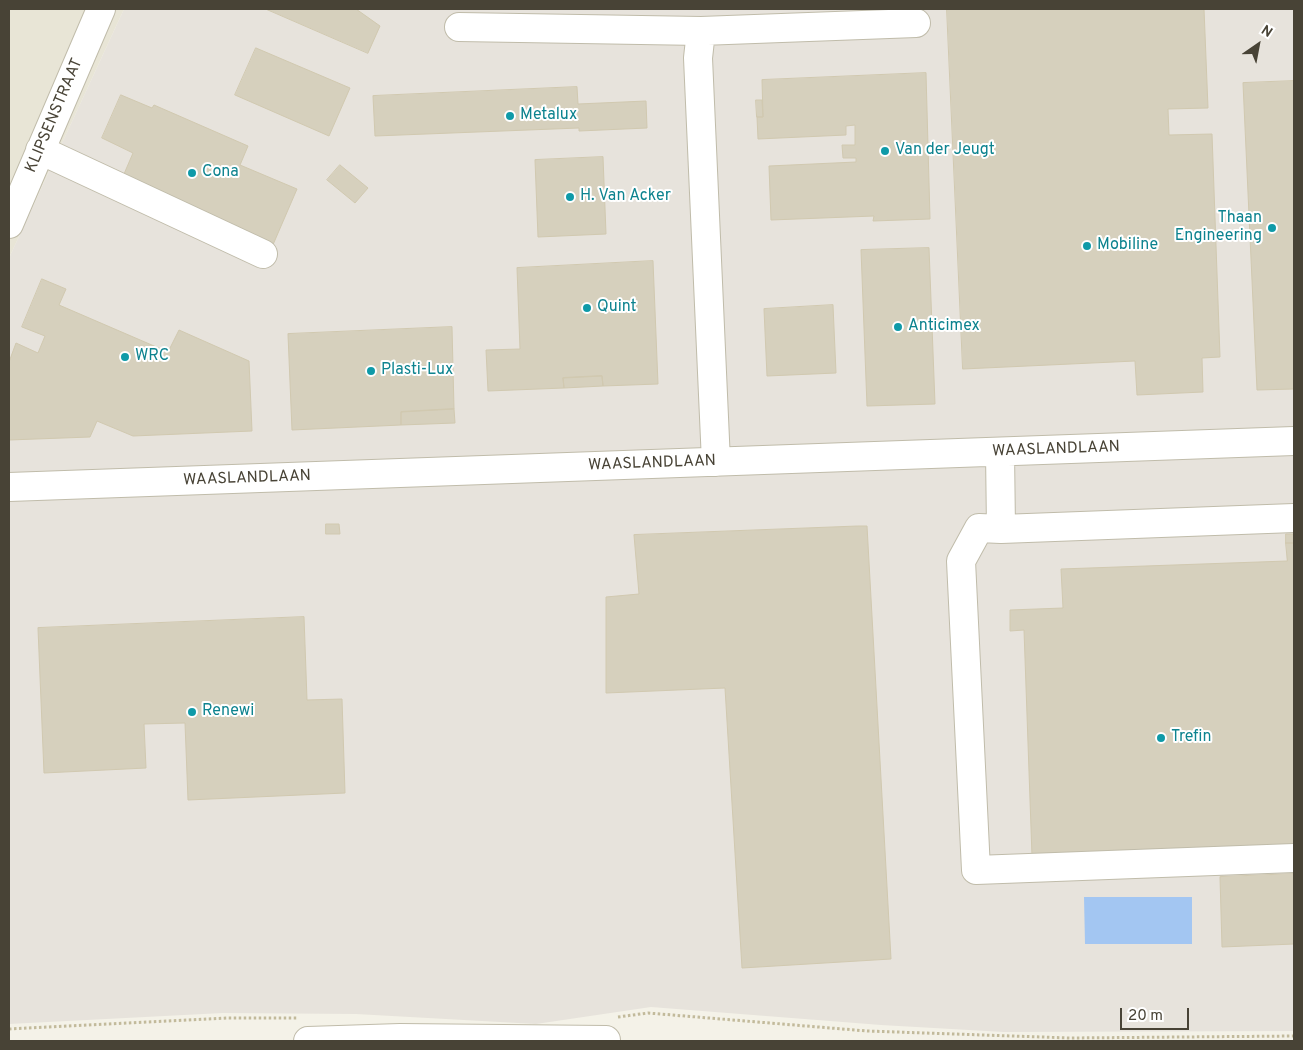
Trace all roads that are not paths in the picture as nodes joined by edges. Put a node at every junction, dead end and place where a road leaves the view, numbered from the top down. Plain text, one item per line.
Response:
1 (101, 9) edge
2 (916, 23) dead end
3 (459, 27) dead end
4 (701, 31) junction
5 (40, 150) junction
6 (9, 224) edge
7 (263, 254) dead end
8 (1294, 441) edge
9 (1000, 452) junction
10 (716, 462) junction
11 (9, 487) edge
12 (1294, 518) edge
13 (1001, 529) junction
14 (1294, 858) edge
15 (611, 1029) edge
16 (307, 1030) edge

1 - 5 street, KLIPSENSTRAAT
2 - 4 street
3 - 4 street
4 - 10 street
5 - 6 street, KLIPSENSTRAAT
5 - 7 street
8 - 9 street, WAASLANDLAAN
9 - 10 street, WAASLANDLAAN
9 - 13 street
10 - 11 street, WAASLANDLAAN
12 - 13 street
13 - 14 street
15 - 16 street

